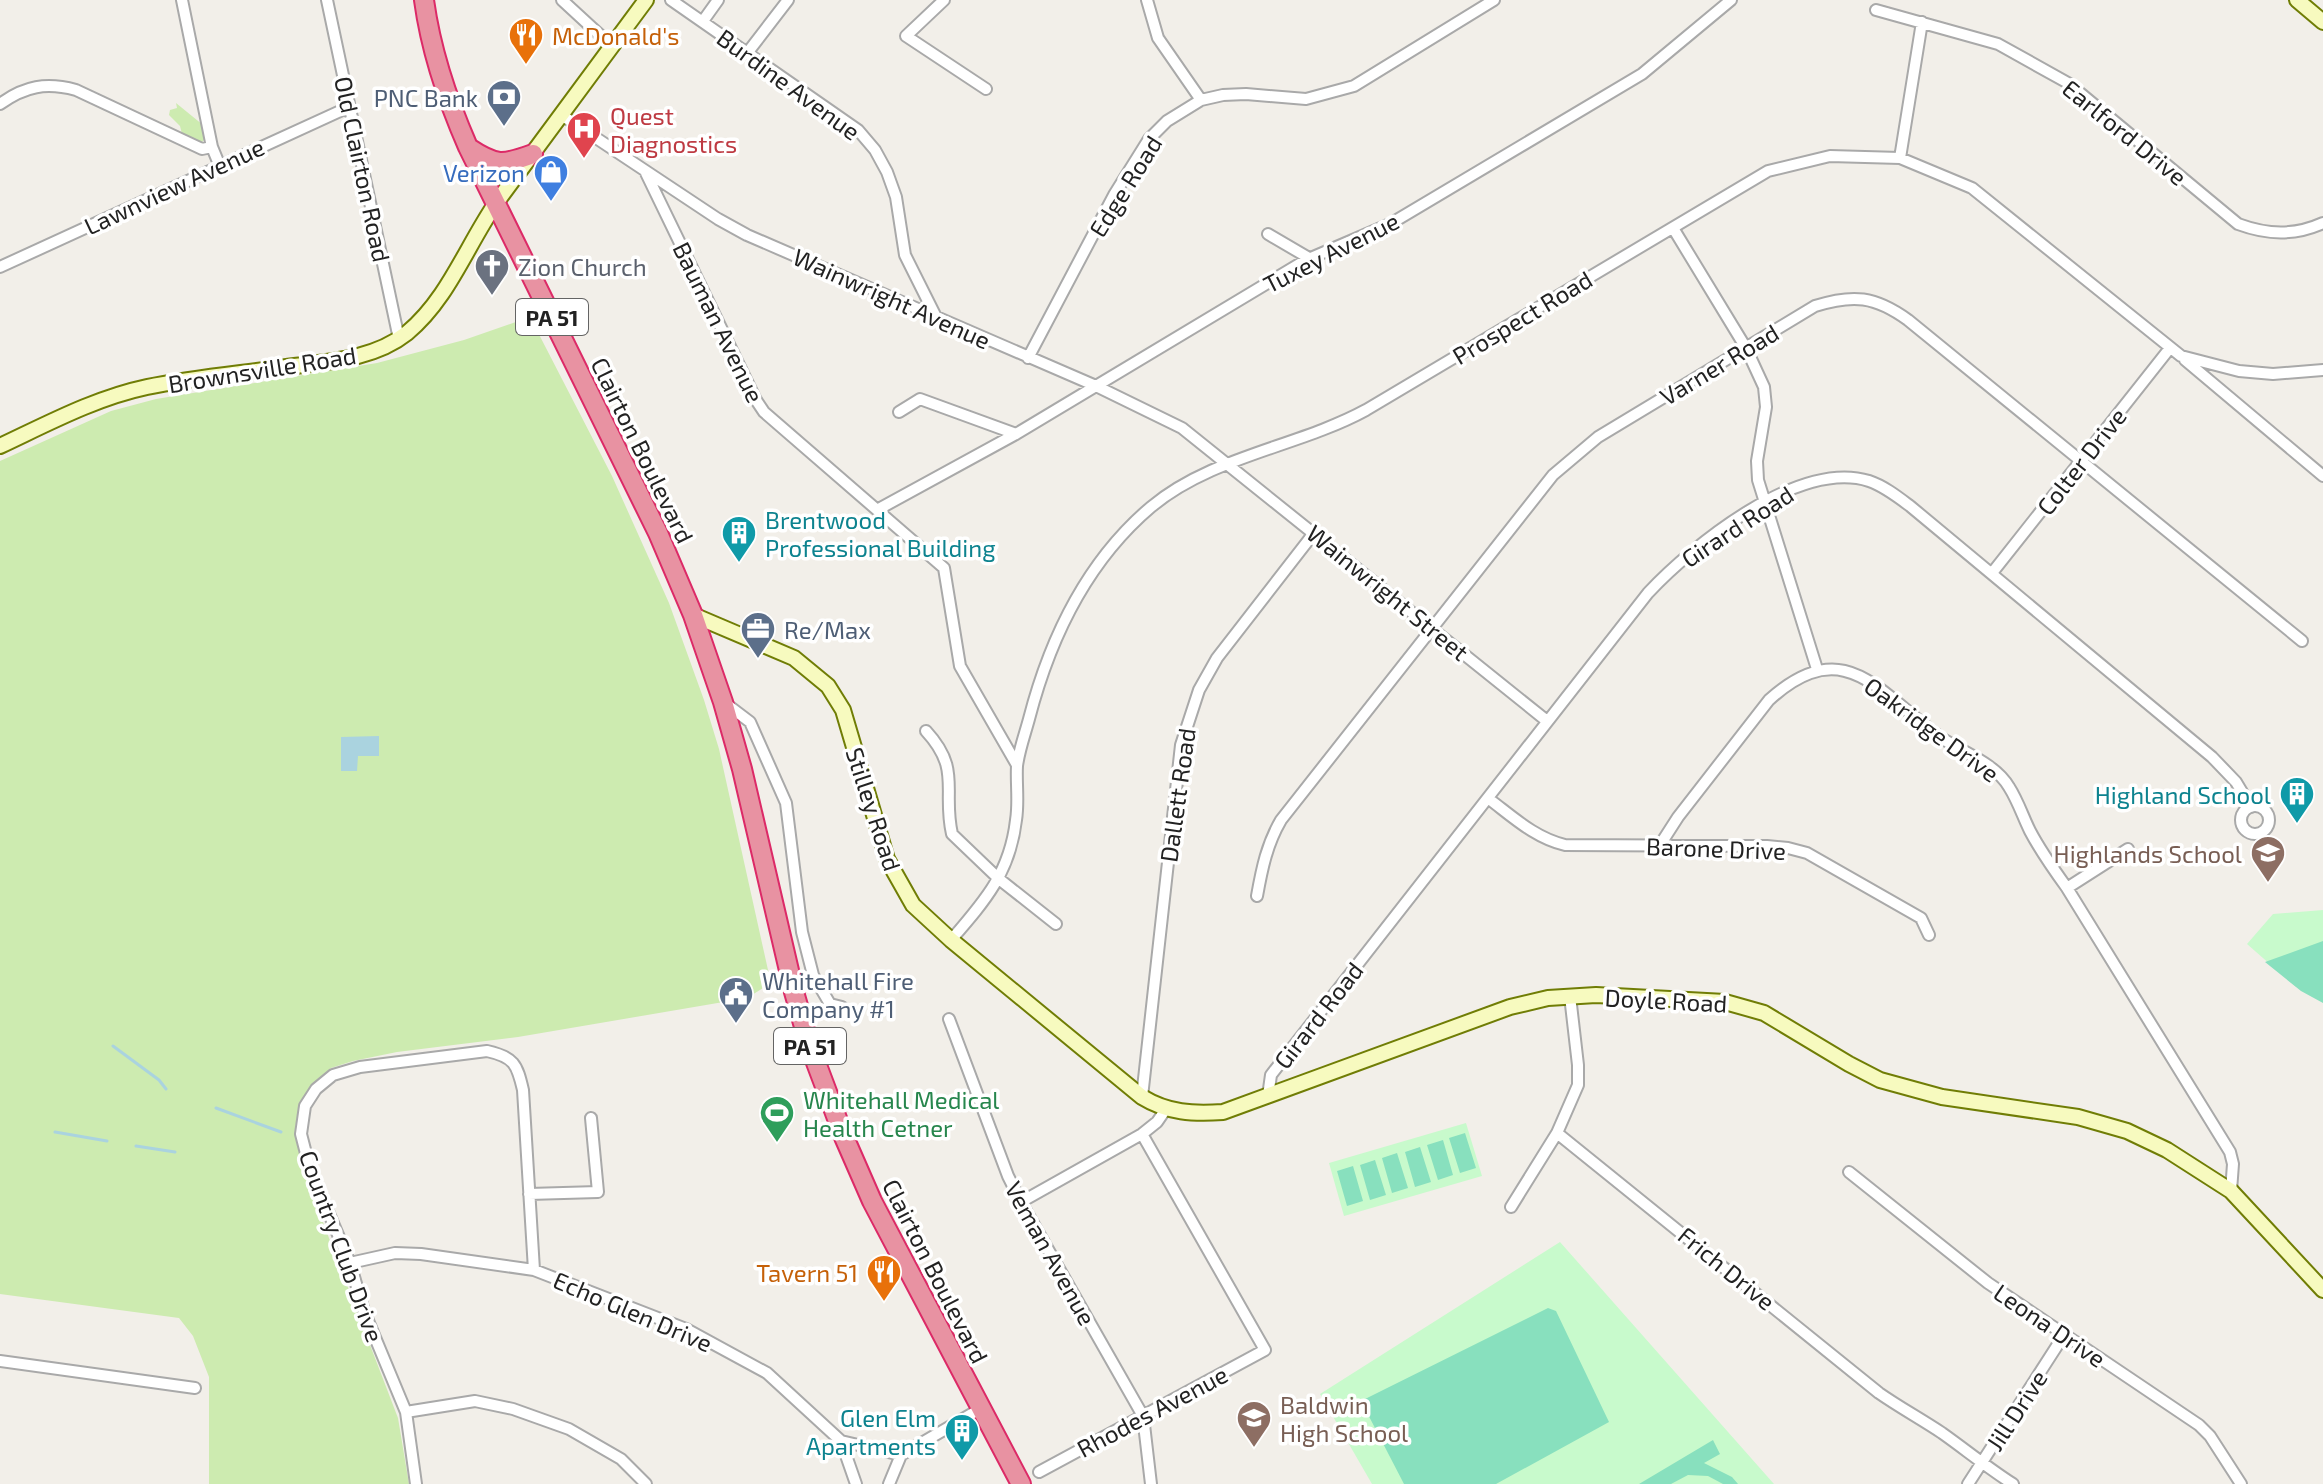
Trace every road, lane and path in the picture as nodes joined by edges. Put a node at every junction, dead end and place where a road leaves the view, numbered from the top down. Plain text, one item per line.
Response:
1 (182, 0) edge
2 (327, 0) edge
3 (424, 0) edge
4 (562, 0) edge
5 (646, 0) edge
6 (671, 0) edge
7 (718, 0) edge
8 (788, 0) edge
9 (944, 0) edge
10 (1147, 0) edge
11 (1494, 0) edge
12 (1731, 0) edge
13 (2297, 0) edge
14 (1876, 10) dead end
15 (703, 21) junction
16 (1922, 22) junction
17 (2323, 22) edge
18 (613, 47) junction
19 (748, 52) junction
20 (986, 89) dead end
21 (1201, 100) junction
22 (0, 104) edge
23 (349, 107) junction
24 (563, 116) junction
25 (212, 147) junction
26 (468, 147) junction
27 (533, 154) junction
28 (1900, 158) junction
29 (219, 164) junction
30 (645, 171) junction
31 (496, 203) junction
32 (2323, 223) edge
33 (1673, 228) junction
34 (1268, 234) dead end
35 (1309, 258) junction
36 (0, 267) edge
37 (937, 318) junction
38 (399, 339) junction
39 (1746, 348) junction
40 (2170, 348) junction
41 (2181, 356) junction
42 (1028, 358) junction
43 (2323, 370) edge
44 (1096, 386) junction
45 (899, 412) dead end
46 (1016, 434) junction
47 (0, 446) edge
48 (2080, 462) junction
49 (1230, 464) junction
50 (2323, 476) edge
51 (1764, 503) junction
52 (877, 510) junction
53 (1314, 533) junction
54 (1992, 573) junction
55 (693, 615) junction
56 (1433, 629) junction
57 (2302, 641) dead end
58 (1817, 669) junction
59 (723, 702) junction
60 (1547, 721) junction
61 (926, 731) dead end
62 (1017, 765) junction
63 (1489, 799) junction
64 (2251, 807) dead end
65 (1660, 845) junction
66 (2128, 849) dead end
67 (999, 879) junction
68 (2067, 888) junction
69 (1257, 896) dead end
70 (1056, 924) dead end
71 (1929, 935) dead end
72 (951, 940) junction
73 (1570, 996) junction
74 (842, 1007) dead end
75 (949, 1019) dead end
76 (1268, 1096) junction
77 (1142, 1097) junction
78 (1166, 1109) junction
79 (591, 1118) dead end
80 (1557, 1133) junction
81 (1142, 1134) junction
82 (1849, 1172) dead end
83 (2231, 1191) junction
84 (529, 1194) junction
85 (1021, 1202) junction
86 (1511, 1207) dead end
87 (350, 1263) junction
88 (534, 1270) junction
89 (2323, 1290) edge
90 (2064, 1335) junction
91 (0, 1361) edge
92 (195, 1388) dead end
93 (980, 1409) junction
94 (406, 1412) junction
95 (1143, 1416) junction
96 (841, 1441) junction
97 (901, 1455) junction
98 (1981, 1464) junction
99 (1039, 1472) dead end
100 (416, 1484) edge
101 (646, 1484) edge
102 (856, 1484) edge
103 (889, 1484) edge
104 (1021, 1484) edge
105 (1151, 1484) edge
106 (1968, 1484) edge
107 (2013, 1484) edge
108 (2241, 1484) edge

1 - 25 street
2 - 23 street, Old Clairton Road
3 - 26 highway, Clairton Boulevard / PA 51
4 - 18 street
5 - 18 street, Brownsville Road
6 - 15 street, Burdine Avenue
7 - 15 street
8 - 19 street
9 - 20 street
10 - 21 street
11 - 21 street, Edge Road
12 - 35 street, Tuxey Avenue
13 - 17 street
14 - 16 street, Earlford Drive
15 - 19 street, Burdine Avenue
16 - 28 street
16 - 32 street, Earlford Drive
18 - 24 street, Brownsville Road
19 - 37 street, Burdine Avenue
21 - 42 street, Edge Road
22 - 25 street
23 - 29 street, Lawnview Avenue
23 - 38 street, Old Clairton Road
24 - 27 street, Brownsville Road
24 - 30 street, Wainwright Avenue
25 - 29 street
26 - 27 highway
26 - 31 highway, Clairton Boulevard / PA 51
27 - 31 street, Brownsville Road
28 - 33 street, Prospect Road
28 - 40 street, Prospect Road
29 - 36 street, Lawnview Avenue
30 - 37 street, Wainwright Avenue
30 - 52 street, Bauman Avenue
31 - 38 street, Brownsville Road
31 - 55 highway, Clairton Boulevard / PA 51
33 - 39 street
33 - 49 street, Prospect Road
34 - 35 street
35 - 44 street, Tuxey Avenue
37 - 42 street, Wainwright Avenue
38 - 47 street, Brownsville Road
39 - 48 street, Varner Road
39 - 51 street
39 - 56 street, Varner Road
40 - 41 street, Prospect Road
40 - 48 street, Colter Drive
41 - 43 street, Prospect Road
41 - 50 street
42 - 44 street, Wainwright Avenue
44 - 46 street, Tuxey Avenue
44 - 49 street, Wainwright Avenue
45 - 46 street
46 - 52 street, Tuxey Avenue
48 - 54 street, Colter Drive
48 - 57 street, Varner Road
49 - 53 street, Wainwright Street
49 - 62 street, Prospect Road
51 - 54 street, Girard Road
51 - 58 street
51 - 60 street, Girard Road
52 - 62 street, Bauman Avenue
53 - 56 street, Wainwright Street
53 - 77 street, Dallett Road
54 - 64 street, Girard Road
55 - 59 highway, Clairton Boulevard / PA 51
55 - 72 street, Stilley Road
56 - 60 street, Wainwright Street
56 - 69 street, Varner Road
58 - 65 street
58 - 68 street, Oakridge Drive
59 - 74 street, Clairton Boulevard
59 - 93 highway, Clairton Boulevard / PA 51
60 - 63 street, Girard Road
61 - 67 street
62 - 67 street, Prospect Road
63 - 65 street, Barone Drive
63 - 76 street, Girard Road
65 - 71 street, Barone Drive
66 - 68 street
67 - 70 street
67 - 72 street, Prospect Road
68 - 83 street, Oakridge Drive
72 - 77 street, Stilley Road
73 - 76 street, Doyle Road
73 - 80 street
73 - 83 street, Doyle Road
75 - 85 street, Veman Avenue
76 - 78 street, Doyle Road
77 - 78 street, Stilley Road
78 - 81 street
79 - 84 street
80 - 86 street
80 - 98 street, Frich Drive
81 - 85 street
81 - 95 street, Rhodes Avenue
82 - 90 street, Leona Drive
83 - 89 street, Doyle Road
84 - 87 street, Country Club Drive
84 - 88 street, Country Club Drive
85 - 95 street, Veman Avenue
87 - 88 street, Echo Glen Drive
87 - 94 street, Country Club Drive
88 - 96 street, Echo Glen Drive
90 - 98 street, Jill Drive
90 - 108 street, Leona Drive
91 - 92 street
93 - 97 street
93 - 104 highway, Clairton Boulevard / PA 51
94 - 100 street, Country Club Drive
94 - 101 street
95 - 99 street, Rhodes Avenue
95 - 105 street, Veman Avenue
96 - 97 street
96 - 102 street, Echo Glen Drive
97 - 103 street
98 - 106 street, Jill Drive
98 - 107 street, Frich Drive

